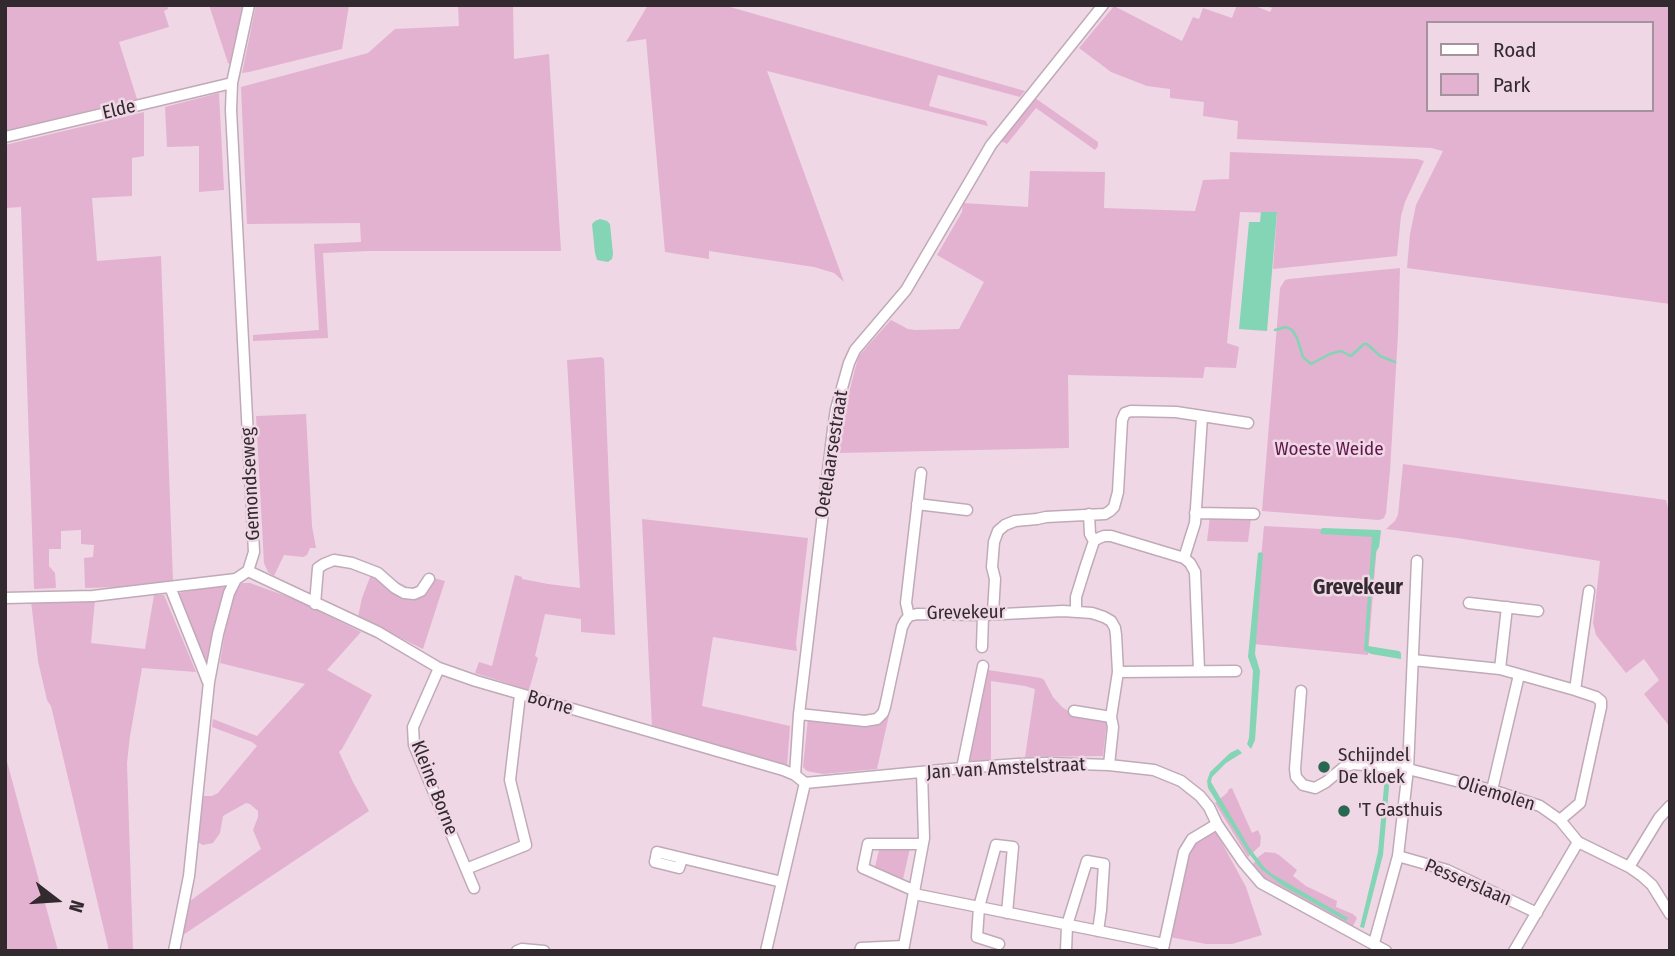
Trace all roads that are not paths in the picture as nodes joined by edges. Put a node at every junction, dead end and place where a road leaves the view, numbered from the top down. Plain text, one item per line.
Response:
1 (248, 5) edge
2 (1103, 5) edge
3 (232, 83) junction
4 (5, 137) edge
5 (1202, 417) junction
6 (1248, 423) dead end
7 (921, 473) dead end
8 (917, 505) junction
9 (967, 510) dead end
10 (1195, 513) junction
11 (1089, 514) junction
12 (1254, 514) dead end
13 (1094, 541) junction
14 (1184, 558) junction
15 (1417, 561) dead end
16 (247, 571) junction
17 (236, 579) junction
18 (429, 579) dead end
19 (170, 587) junction
20 (1589, 591) dead end
21 (5, 598) edge
22 (1469, 603) dead end
23 (316, 604) junction
24 (1507, 607) junction
25 (1076, 611) junction
26 (1538, 611) dead end
27 (988, 614) junction
28 (909, 616) junction
29 (982, 647) dead end
30 (1413, 660) junction
31 (982, 666) dead end
32 (439, 668) junction
33 (1500, 669) junction
34 (1199, 670) junction
35 (1236, 671) dead end
36 (1118, 672) junction
37 (1519, 675) junction
38 (209, 682) junction
39 (1575, 690) junction
40 (1301, 691) dead end
41 (520, 695) junction
42 (1074, 711) dead end
43 (799, 714) junction
44 (1111, 717) junction
45 (1109, 765) junction
46 (962, 768) junction
47 (1408, 769) junction
48 (922, 772) junction
49 (795, 775) junction
50 (805, 783) junction
51 (1492, 790) junction
52 (1670, 806) edge
53 (1560, 820) junction
54 (1217, 824) junction
55 (1578, 842) junction
56 (923, 844) junction
57 (1398, 856) junction
58 (682, 859) dead end
59 (1629, 867) junction
60 (466, 869) junction
61 (782, 882) junction
62 (474, 888) dead end
63 (914, 893) junction
64 (979, 907) junction
65 (1007, 913) junction
66 (1536, 913) junction
67 (1670, 914) edge
68 (1067, 925) junction
69 (1098, 931) junction
70 (999, 943) dead end
71 (1374, 943) junction
72 (1163, 947) edge
73 (903, 948) edge
74 (174, 951) edge
75 (517, 951) edge
76 (544, 951) edge
77 (766, 951) edge
78 (860, 951) edge
79 (1066, 951) edge
80 (1386, 951) edge
81 (1514, 951) edge

1 - 3 street, Gemondseweg
2 - 43 street, Oetelaarsestraat
3 - 4 street, Elde
3 - 16 street, Gemondseweg
5 - 6 street
5 - 10 street
5 - 11 street
7 - 8 street
8 - 9 street
8 - 28 street
10 - 12 street
10 - 14 street
11 - 13 street
11 - 27 street
13 - 14 street
13 - 25 street
14 - 34 street
15 - 30 street
16 - 17 street
16 - 23 street, Borne
17 - 19 street
17 - 38 street
18 - 23 street
19 - 21 street
19 - 38 street
20 - 39 street
22 - 24 street
23 - 32 street, Borne
24 - 26 street
24 - 33 street
25 - 27 street, Grevekeur
25 - 36 street, Grevekeur
27 - 28 street, Grevekeur
27 - 29 street
28 - 43 street, Grevekeur
30 - 33 street
30 - 47 street
31 - 46 street
32 - 41 street, Borne
32 - 60 street, Kleine Borne
33 - 37 street
34 - 35 street
34 - 36 street
36 - 44 street, Grevekeur
37 - 39 street
37 - 51 street
38 - 74 street
39 - 53 street
40 - 47 street, Oliemolen
41 - 49 street, Borne
41 - 60 street
42 - 44 street
43 - 49 street, Oetelaarsestraat
44 - 45 street, Grevekeur
45 - 46 street, Jan van Amstelstraat
45 - 54 street, Jan van Amstelstraat
46 - 48 street, Jan van Amstelstraat
47 - 51 street, Oliemolen
47 - 57 street
48 - 50 street, Jan van Amstelstraat
48 - 56 street
49 - 50 street
50 - 61 street
51 - 53 street, Oliemolen
52 - 59 street
53 - 55 street, Oliemolen
54 - 71 street, Jan van Amstelstraat
54 - 72 street
55 - 59 street, Oliemolen
55 - 66 street, Pesserslaan
56 - 63 street
56 - 63 street
57 - 66 street, Pesserslaan
57 - 71 street
58 - 61 street
59 - 67 street, Oliemolen
60 - 62 street, Kleine Borne
61 - 77 street
63 - 64 street
63 - 73 street
64 - 65 street
64 - 65 street
64 - 70 street
65 - 68 street
66 - 81 street, Pesserslaan
68 - 69 street
68 - 69 street
68 - 79 street
69 - 72 street
71 - 80 street
73 - 78 street
75 - 76 street

